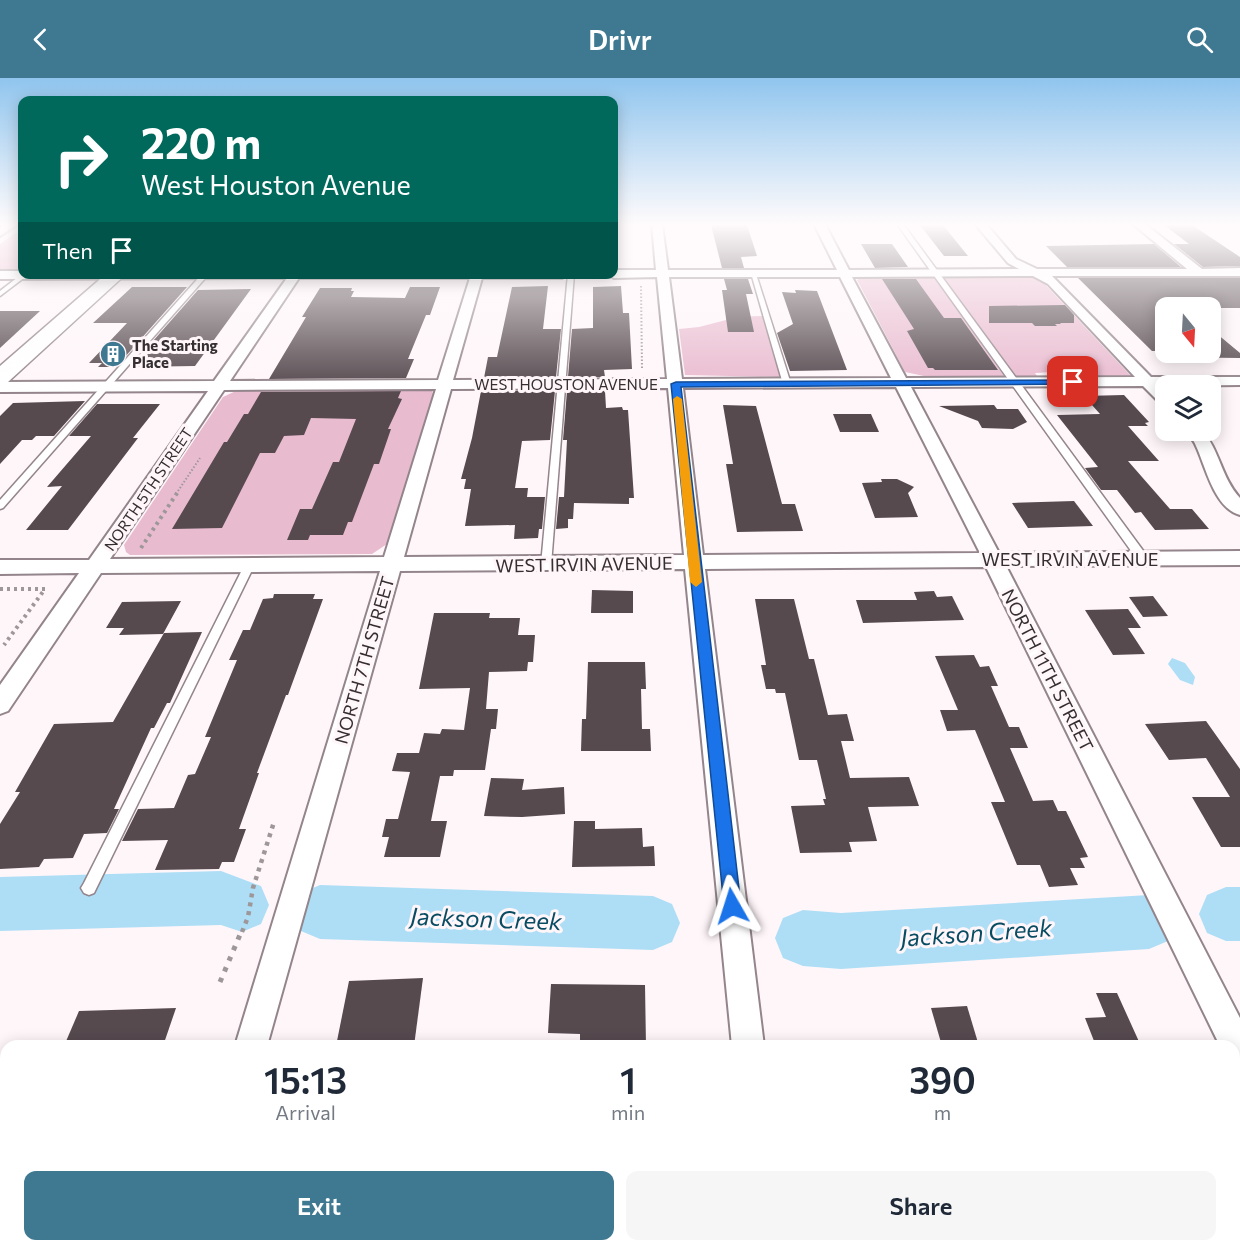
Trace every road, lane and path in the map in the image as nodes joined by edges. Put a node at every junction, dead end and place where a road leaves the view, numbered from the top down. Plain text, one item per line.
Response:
1 (21, 279) edge
2 (111, 279) edge
3 (202, 279) edge
4 (293, 279) edge
5 (476, 279) edge
6 (571, 279) edge
7 (663, 279) edge
8 (754, 279) edge
9 (846, 279) edge
10 (938, 279) edge
11 (1047, 279) edge
12 (641, 282) dead end
13 (0, 294) edge
14 (0, 377) edge
15 (646, 378) dead end
16 (1240, 381) edge
17 (1147, 382) junction
18 (1016, 383) junction
19 (219, 384) junction
20 (446, 384) junction
21 (676, 384) junction
22 (787, 384) junction
23 (560, 385) junction
24 (900, 385) junction
25 (109, 386) junction
26 (0, 387) edge
27 (1155, 390) edge
28 (1202, 441) edge
29 (200, 458) dead end
30 (0, 506) edge
31 (1240, 509) edge
32 (137, 554) dead end
33 (1240, 558) edge
34 (1143, 559) junction
35 (993, 560) junction
36 (694, 563) junction
37 (546, 565) junction
38 (95, 566) junction
39 (249, 566) junction
40 (392, 566) junction
41 (0, 567) edge
42 (0, 589) edge
43 (4, 645) dead end
44 (0, 704) edge
45 (274, 822) dead end
46 (89, 888) dead end
47 (220, 982) dead end
48 (253, 1040) edge
49 (747, 1040) edge
50 (1234, 1040) edge

1 - 13 lane
2 - 14 main road
3 - 25 lane
4 - 19 street, NORTH 5TH STREET
5 - 20 street, NORTH 7TH STREET
6 - 23 lane
7 - 21 street
8 - 22 lane
9 - 24 street, NORTH 11TH STREET
10 - 18 lane
11 - 17 street
12 - 15 path
16 - 17 street, WEST HOUSTON AVENUE
17 - 18 street, WEST HOUSTON AVENUE
17 - 27 street
18 - 24 street, WEST HOUSTON AVENUE
18 - 34 lane
19 - 20 street, WEST HOUSTON AVENUE
19 - 25 street, WEST HOUSTON AVENUE
19 - 38 street, NORTH 5TH STREET
20 - 23 street, WEST HOUSTON AVENUE
20 - 40 street, NORTH 7TH STREET
21 - 22 street, WEST HOUSTON AVENUE
21 - 23 street, WEST HOUSTON AVENUE
21 - 36 street
22 - 24 street, WEST HOUSTON AVENUE
23 - 37 lane
24 - 35 street, NORTH 11TH STREET
25 - 26 street, WEST HOUSTON AVENUE
25 - 30 lane
28 - 31 street
29 - 32 path
33 - 34 street, WEST IRVIN AVENUE
34 - 35 street, WEST IRVIN AVENUE
35 - 36 street, WEST IRVIN AVENUE
35 - 50 street, NORTH 11TH STREET
36 - 37 street, WEST IRVIN AVENUE
36 - 49 street
37 - 40 street, WEST IRVIN AVENUE
38 - 39 street, WEST IRVIN AVENUE
38 - 41 street, WEST IRVIN AVENUE
38 - 44 street, NORTH 5TH STREET
39 - 40 street, WEST IRVIN AVENUE
39 - 46 lane
40 - 48 street, NORTH 7TH STREET
42 - 43 path
45 - 47 path

